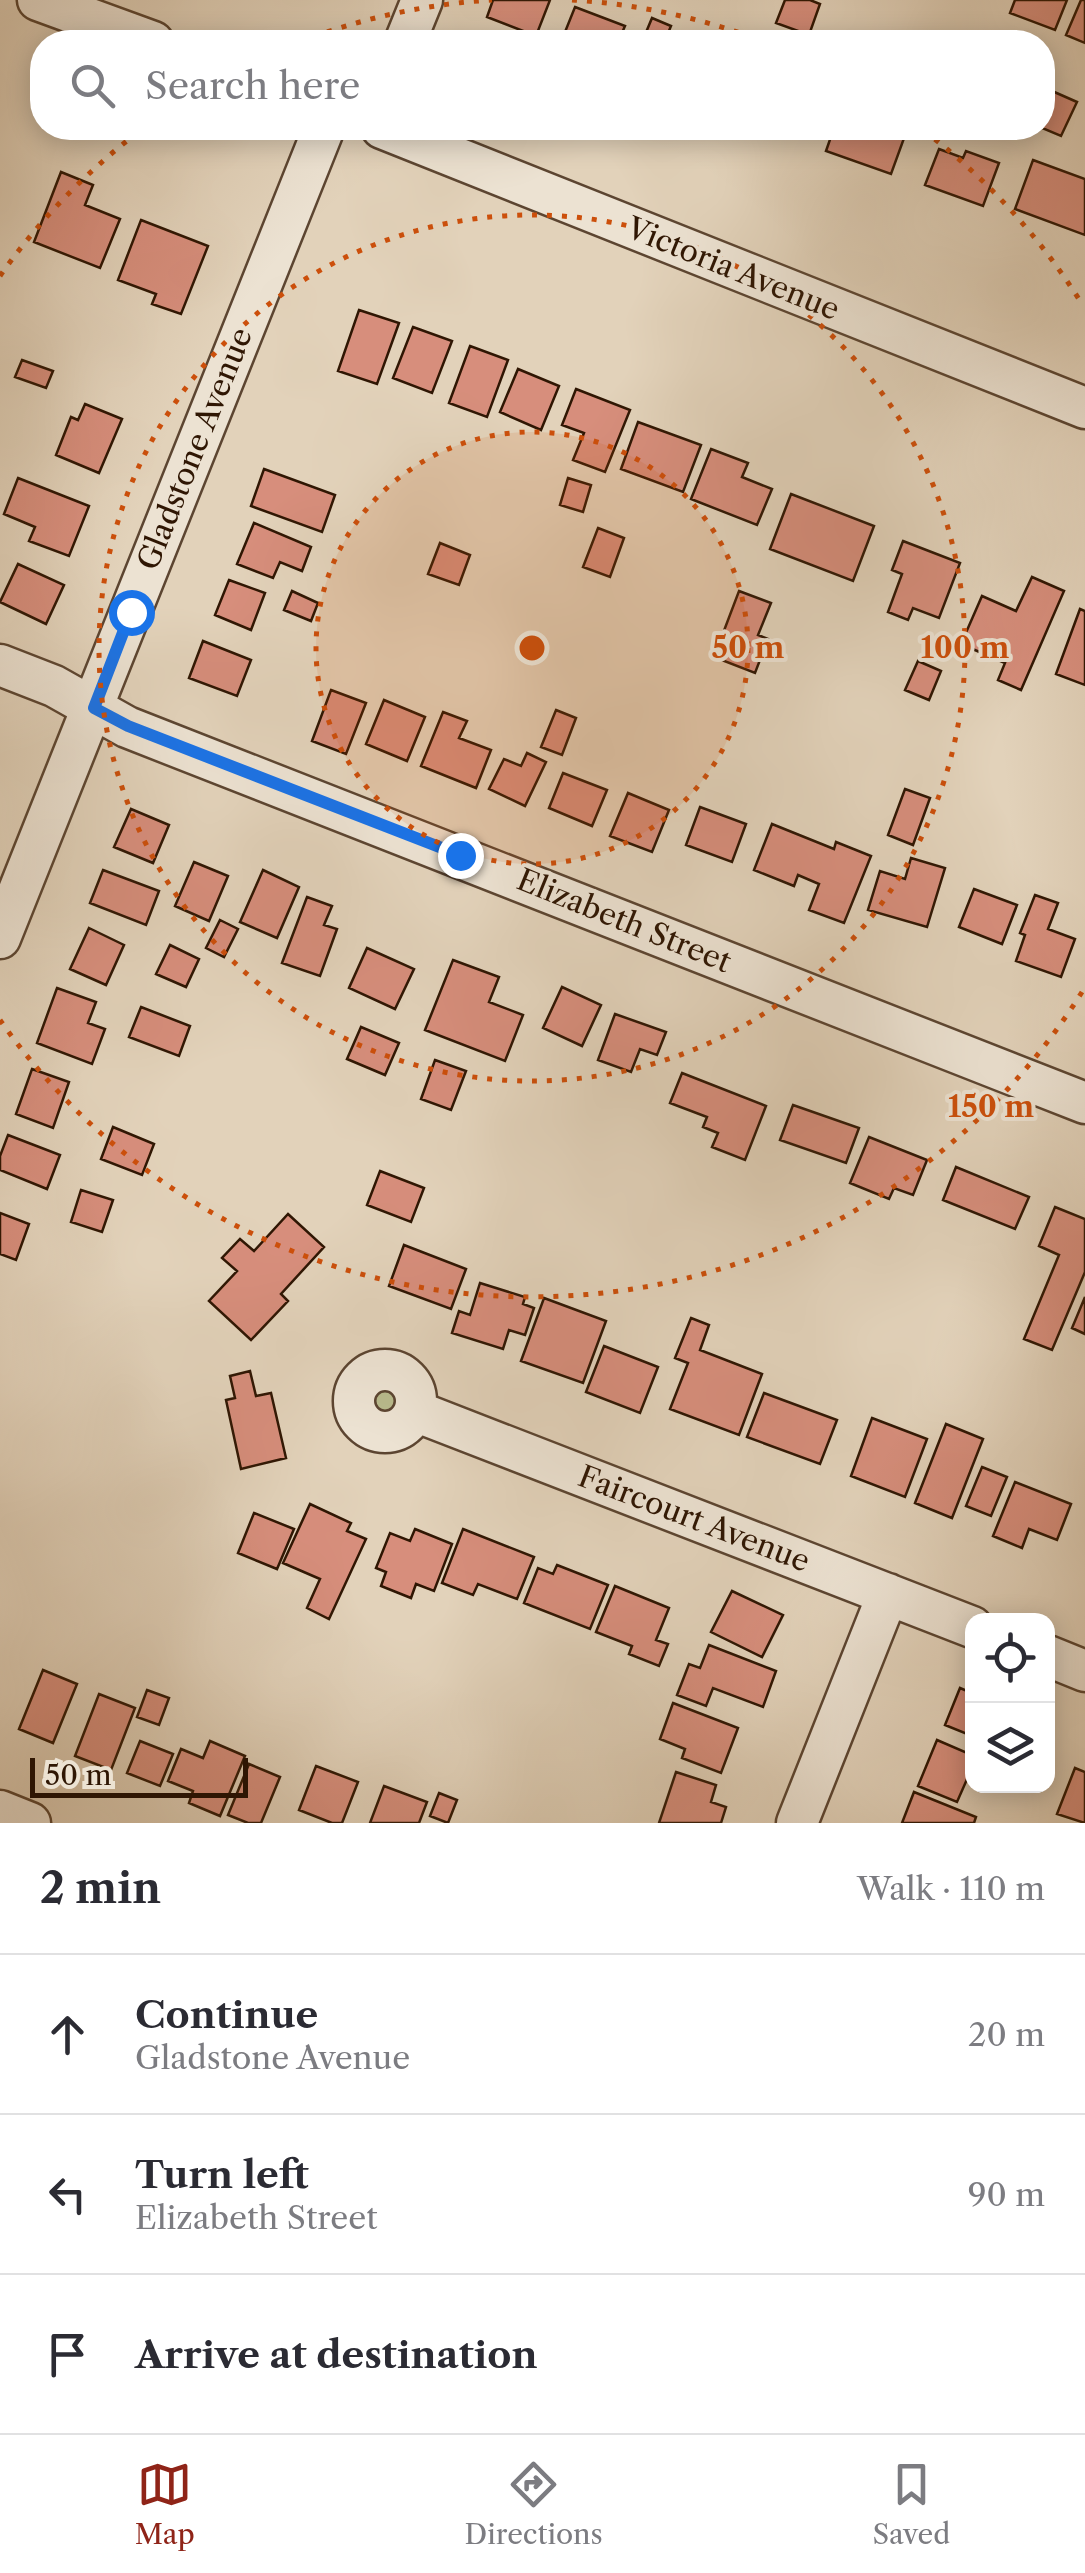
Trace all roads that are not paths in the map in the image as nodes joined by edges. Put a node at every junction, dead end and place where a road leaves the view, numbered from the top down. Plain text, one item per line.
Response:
1 (38, 0) edge
2 (422, 0) edge
3 (120, 30) edge
4 (409, 30) edge
5 (319, 140) edge
6 (412, 140) edge
7 (1085, 408) edge
8 (0, 665) edge
9 (94, 708) junction
10 (0, 938) edge
11 (1085, 1103) edge
12 (416, 1411) dead end
13 (888, 1594) junction
14 (965, 1624) edge
15 (1055, 1659) edge
16 (1085, 1671) edge
17 (0, 1811) edge
18 (30, 1823) edge
19 (797, 1823) edge

1 - 3 street
2 - 4 street
5 - 9 street, Gladstone Avenue
6 - 7 street, Victoria Avenue
8 - 9 street, Elizabeth Street
9 - 10 street, Gladstone Avenue
9 - 11 street, Elizabeth Street
12 - 13 street, Faircourt Avenue
13 - 14 street, Faircourt Avenue
13 - 19 street
15 - 16 street
17 - 18 street

